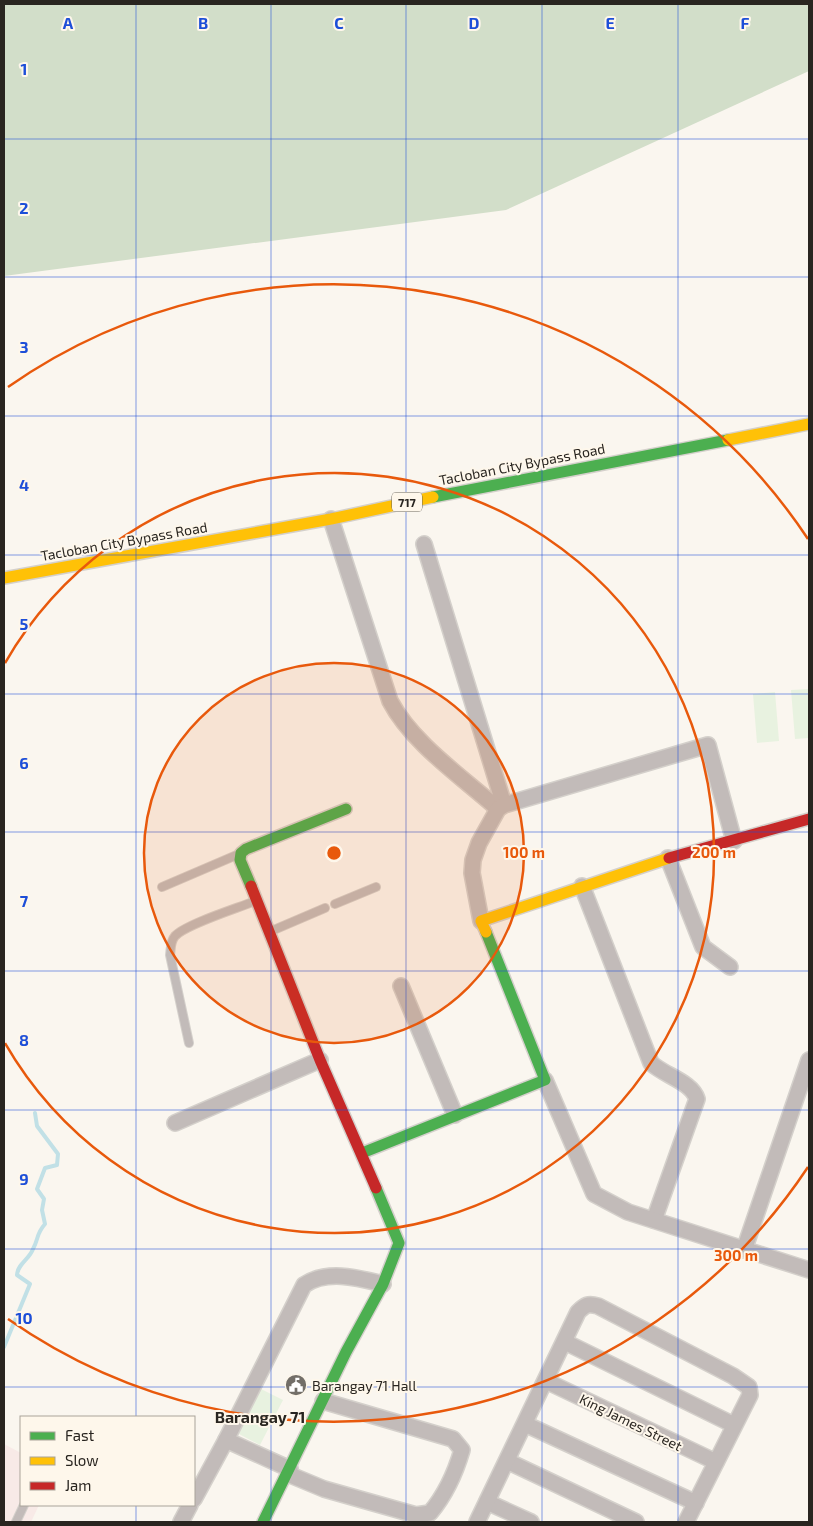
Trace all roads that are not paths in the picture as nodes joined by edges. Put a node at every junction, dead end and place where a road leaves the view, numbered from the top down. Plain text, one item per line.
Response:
1 (809, 424) edge
2 (331, 519) junction
3 (424, 544) dead end
4 (4, 578) edge
5 (501, 807) junction
6 (346, 809) dead end
7 (809, 819) edge
8 (734, 840) junction
9 (241, 853) junction
10 (668, 858) junction
11 (582, 886) junction
12 (162, 887) dead end
13 (376, 887) dead end
14 (255, 901) junction
15 (335, 904) dead end
16 (325, 908) dead end
17 (481, 921) junction
18 (269, 932) junction
19 (730, 966) dead end
20 (401, 986) dead end
21 (189, 1043) dead end
22 (320, 1060) junction
23 (809, 1060) edge
24 (545, 1080) junction
25 (454, 1115) junction
26 (175, 1123) dead end
27 (362, 1152) junction
28 (654, 1220) junction
29 (744, 1250) junction
30 (809, 1270) edge
31 (384, 1284) junction
32 (566, 1342) junction
33 (546, 1381) junction
34 (323, 1400) junction
35 (525, 1424) junction
36 (734, 1425) junction
37 (226, 1440) junction
38 (507, 1461) junction
39 (716, 1462) junction
40 (289, 1472) junction
41 (195, 1497) edge
42 (487, 1502) junction
43 (696, 1503) junction
44 (24, 1506) edge
45 (189, 1506) edge
46 (425, 1518) edge
47 (16, 1522) edge
48 (181, 1522) edge
49 (263, 1522) edge
50 (477, 1522) edge
51 (531, 1522) edge
52 (636, 1522) edge
53 (686, 1522) edge

1 - 2 main road, Tacloban City Bypass Road / 717
2 - 4 main road, Tacloban City Bypass Road / 717
2 - 5 street
3 - 5 street
5 - 8 street
5 - 17 street
6 - 9 main road
7 - 8 main road
8 - 10 main road
9 - 12 lane
9 - 14 main road
10 - 11 main road
10 - 19 street
11 - 17 main road
11 - 28 street
13 - 15 lane
14 - 18 main road
14 - 21 lane
16 - 18 lane
17 - 24 main road
18 - 22 main road
20 - 25 street
22 - 26 street
22 - 27 main road
23 - 29 street
24 - 25 main road
24 - 28 street
25 - 27 main road
27 - 31 main road
28 - 29 street
29 - 30 street
31 - 34 main road
31 - 37 street
32 - 33 street
32 - 36 street
32 - 36 street
33 - 35 street
33 - 39 street, King James Street
34 - 40 main road
34 - 46 street
35 - 38 street
35 - 43 street
36 - 39 street
37 - 40 street
37 - 41 street
38 - 42 street
38 - 52 street
39 - 43 street
40 - 46 street
40 - 49 main road
42 - 50 street
42 - 51 street
43 - 53 street
44 - 47 lane
45 - 48 street

